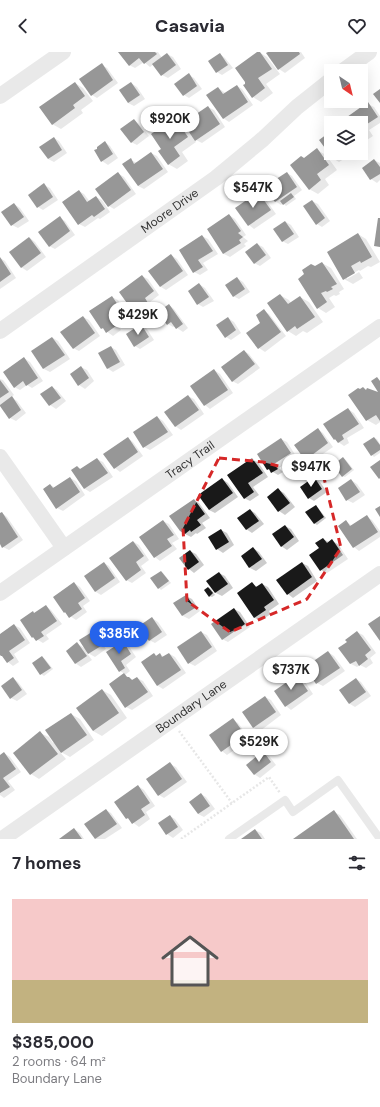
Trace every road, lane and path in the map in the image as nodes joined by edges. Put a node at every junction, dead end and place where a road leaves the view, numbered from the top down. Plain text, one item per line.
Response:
1 (63, 52) edge
2 (369, 52) edge
3 (353, 64) edge
4 (324, 85) edge
5 (0, 96) edge
6 (380, 327) edge
7 (0, 331) edge
8 (0, 457) edge
9 (64, 548) junction
10 (380, 574) edge
11 (0, 593) edge
12 (178, 730) dead end
13 (284, 800) junction
14 (232, 803) junction
15 (2, 839) edge
16 (181, 839) edge
17 (229, 839) edge
18 (380, 839) edge

1 - 5 street
2 - 3 street
4 - 7 street, Moore Drive
6 - 9 street, Tracy Trail
8 - 9 street
9 - 11 street, Tracy Trail
10 - 15 street, Boundary Lane
12 - 14 path
13 - 14 path
13 - 17 lane
13 - 18 lane
14 - 16 path

